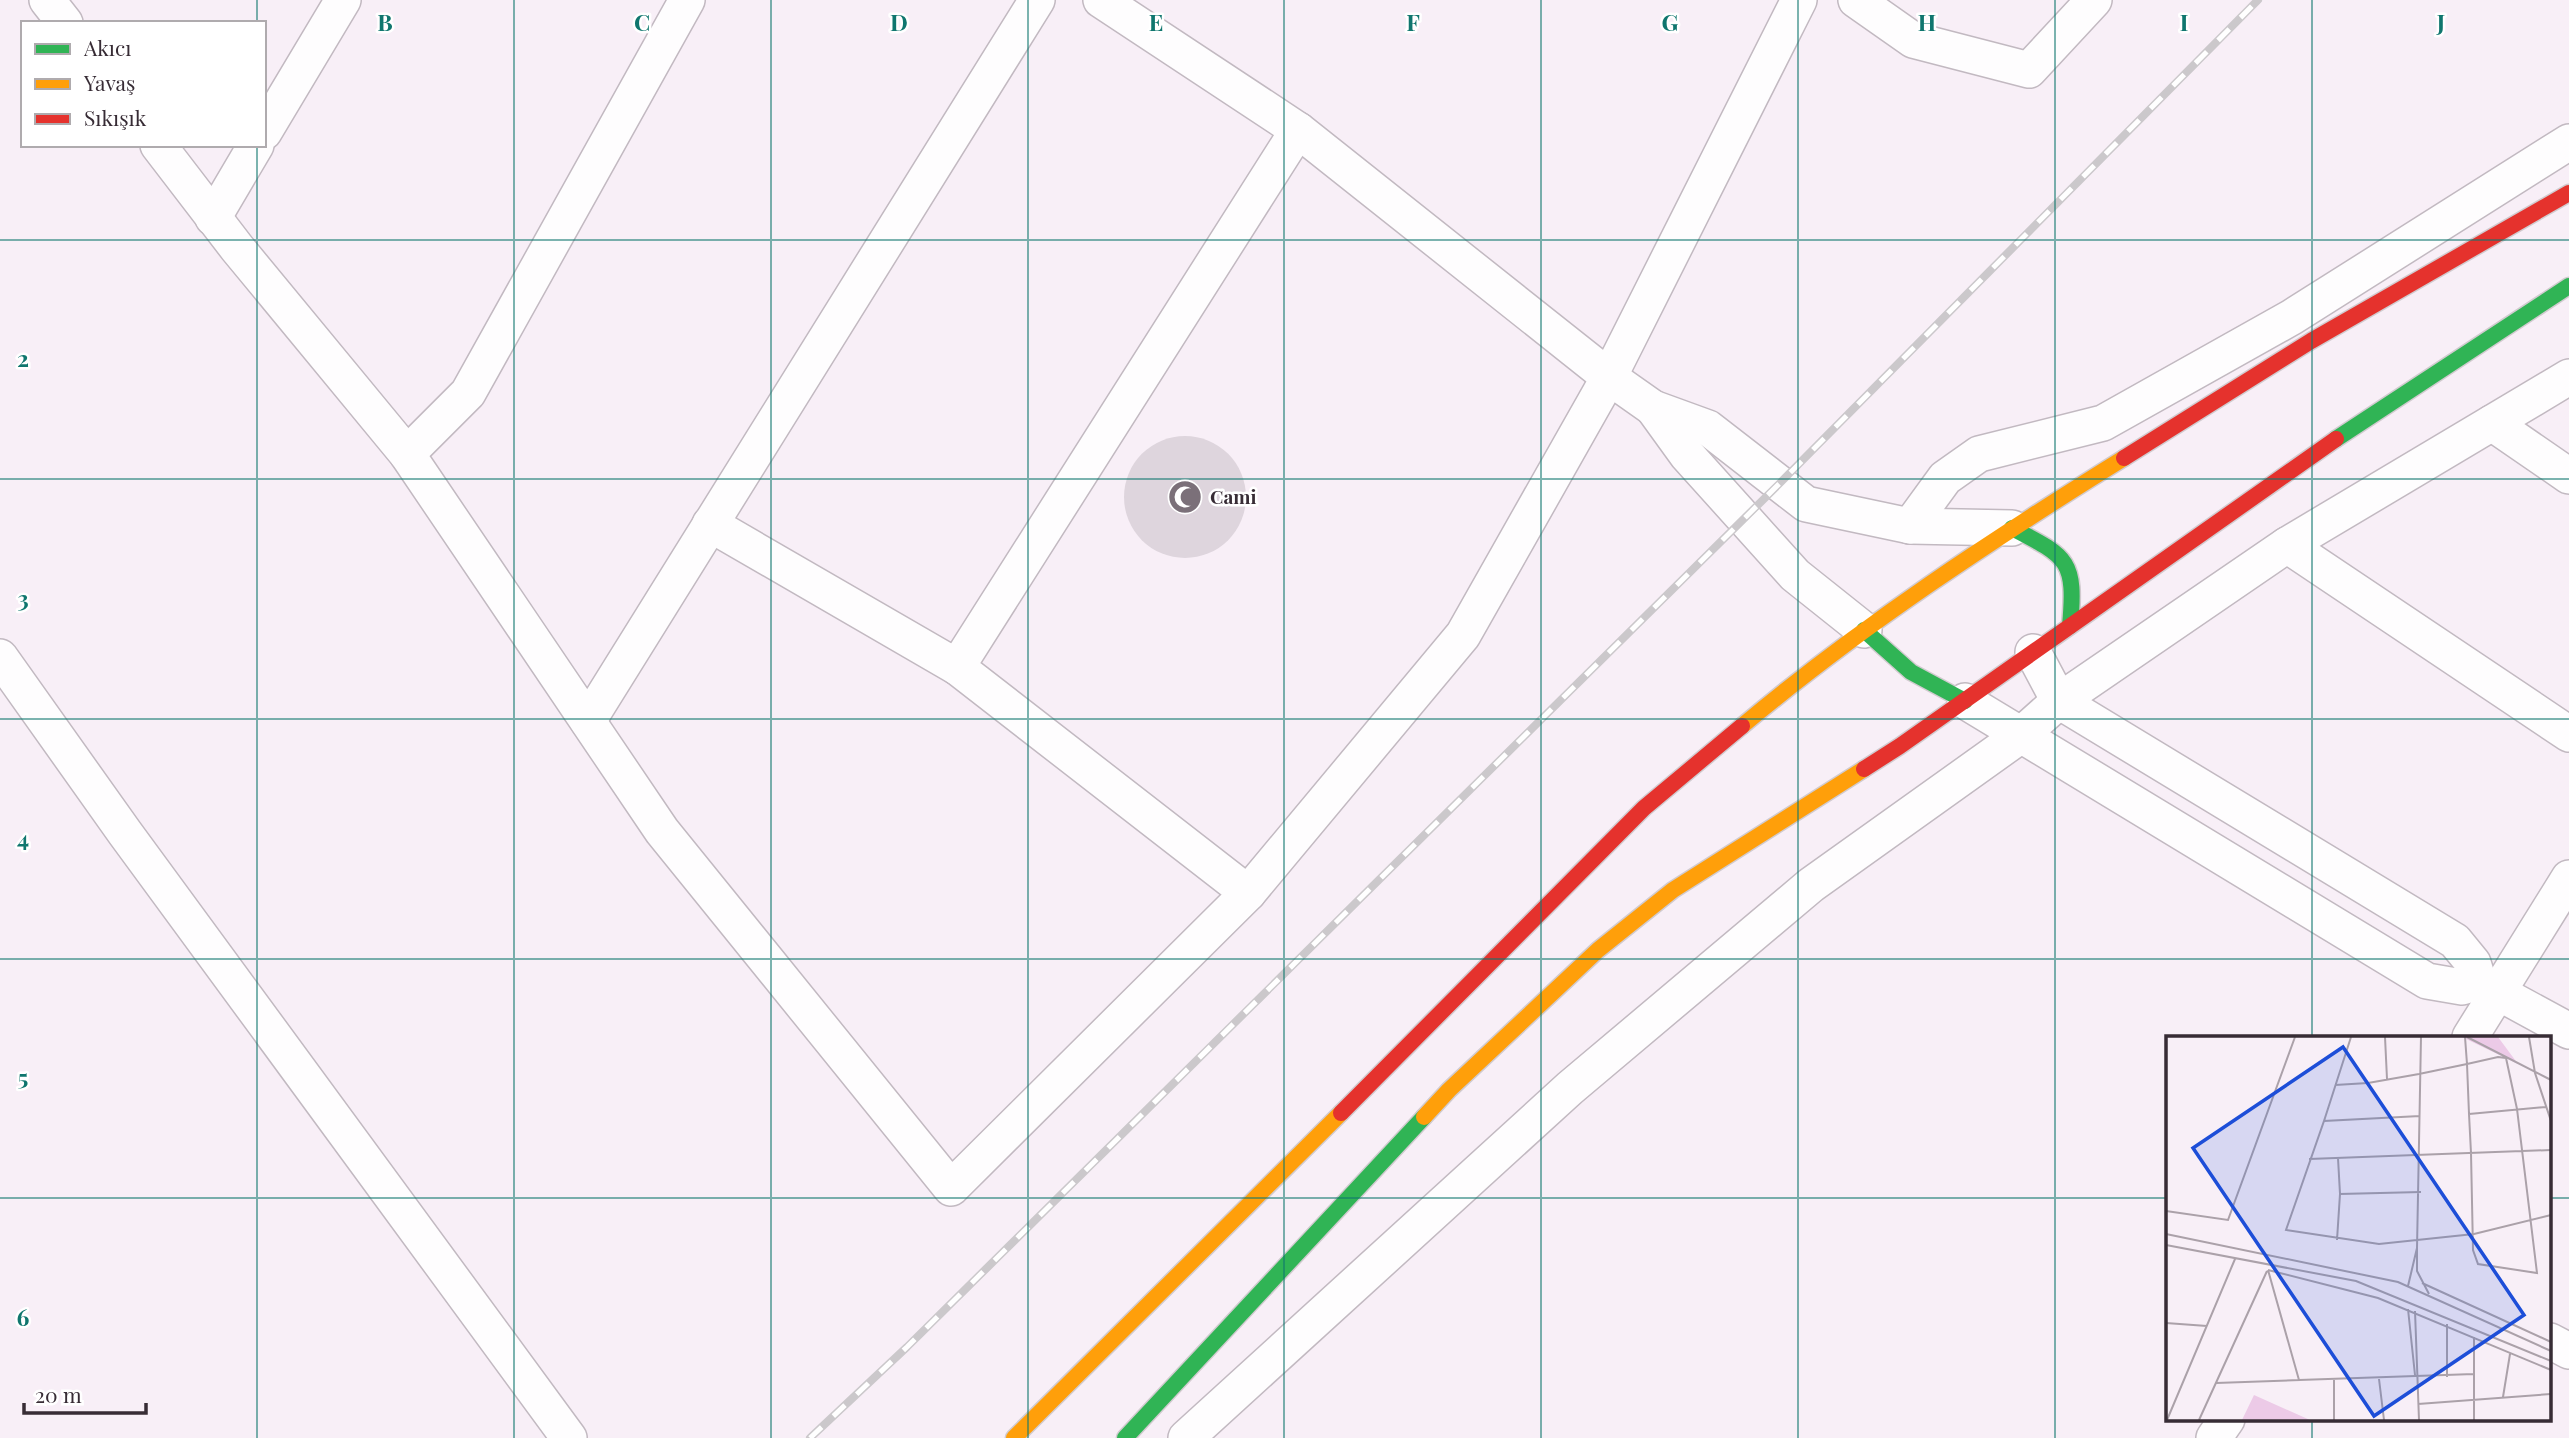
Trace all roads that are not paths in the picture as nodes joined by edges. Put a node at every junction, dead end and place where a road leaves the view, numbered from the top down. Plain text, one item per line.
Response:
1 (47, 0) edge
2 (342, 0) edge
3 (687, 0) edge
4 (1037, 0) edge
5 (1101, 0) edge
6 (1799, 0) edge
7 (1856, 0) edge
8 (2094, 0) edge
9 (63, 21) edge
10 (266, 129) edge
11 (1298, 130) junction
12 (2569, 142) edge
13 (160, 147) edge
14 (255, 147) edge
15 (2569, 194) edge
16 (213, 218) junction
17 (2569, 286) edge
18 (1609, 377) junction
19 (2569, 377) edge
20 (1653, 408) junction
21 (2492, 423) junction
22 (407, 454) junction
23 (2569, 476) edge
24 (710, 524) junction
25 (1910, 526) junction
26 (2012, 528) junction
27 (2287, 545) junction
28 (2070, 626) junction
29 (1864, 630) junction
30 (2033, 652) junction
31 (0, 657) edge
32 (957, 667) junction
33 (1965, 701) junction
34 (2059, 701) junction
35 (588, 721) junction
36 (2569, 734) edge
37 (2021, 735) junction
38 (2569, 878) edge
39 (1248, 892) junction
40 (2488, 988) junction
41 (2569, 1031) edge
42 (2470, 1036) edge
43 (1216, 1342) junction
44 (2552, 1342) edge
45 (2569, 1352) edge
46 (1253, 1378) junction
47 (2226, 1420) edge
48 (569, 1438) edge
49 (1014, 1438) edge
50 (1125, 1438) edge
51 (1186, 1438) edge
52 (2214, 1438) edge

1 - 9 street
2 - 10 street
3 - 22 street
4 - 24 street
5 - 11 street
6 - 18 street
7 - 8 street
11 - 18 street
11 - 32 street
12 - 25 street
13 - 16 street
14 - 16 street
15 - 26 highway
16 - 22 street
17 - 28 highway
18 - 20 street
18 - 39 street
19 - 21 street
20 - 25 street
20 - 29 street
21 - 23 street
21 - 27 street
22 - 35 street
24 - 32 street
24 - 35 street
25 - 26 street
26 - 28 highway
26 - 29 highway
27 - 34 street
27 - 36 street
28 - 30 highway
29 - 33 highway
29 - 49 highway
30 - 33 highway
30 - 34 street
31 - 48 street
32 - 39 street
33 - 37 street
33 - 43 highway
34 - 37 street
34 - 40 street
35 - 39 street
37 - 40 street
37 - 46 street
38 - 40 street
40 - 41 street
40 - 42 street
43 - 46 street
43 - 50 highway
44 - 45 street
46 - 51 street
47 - 52 street

